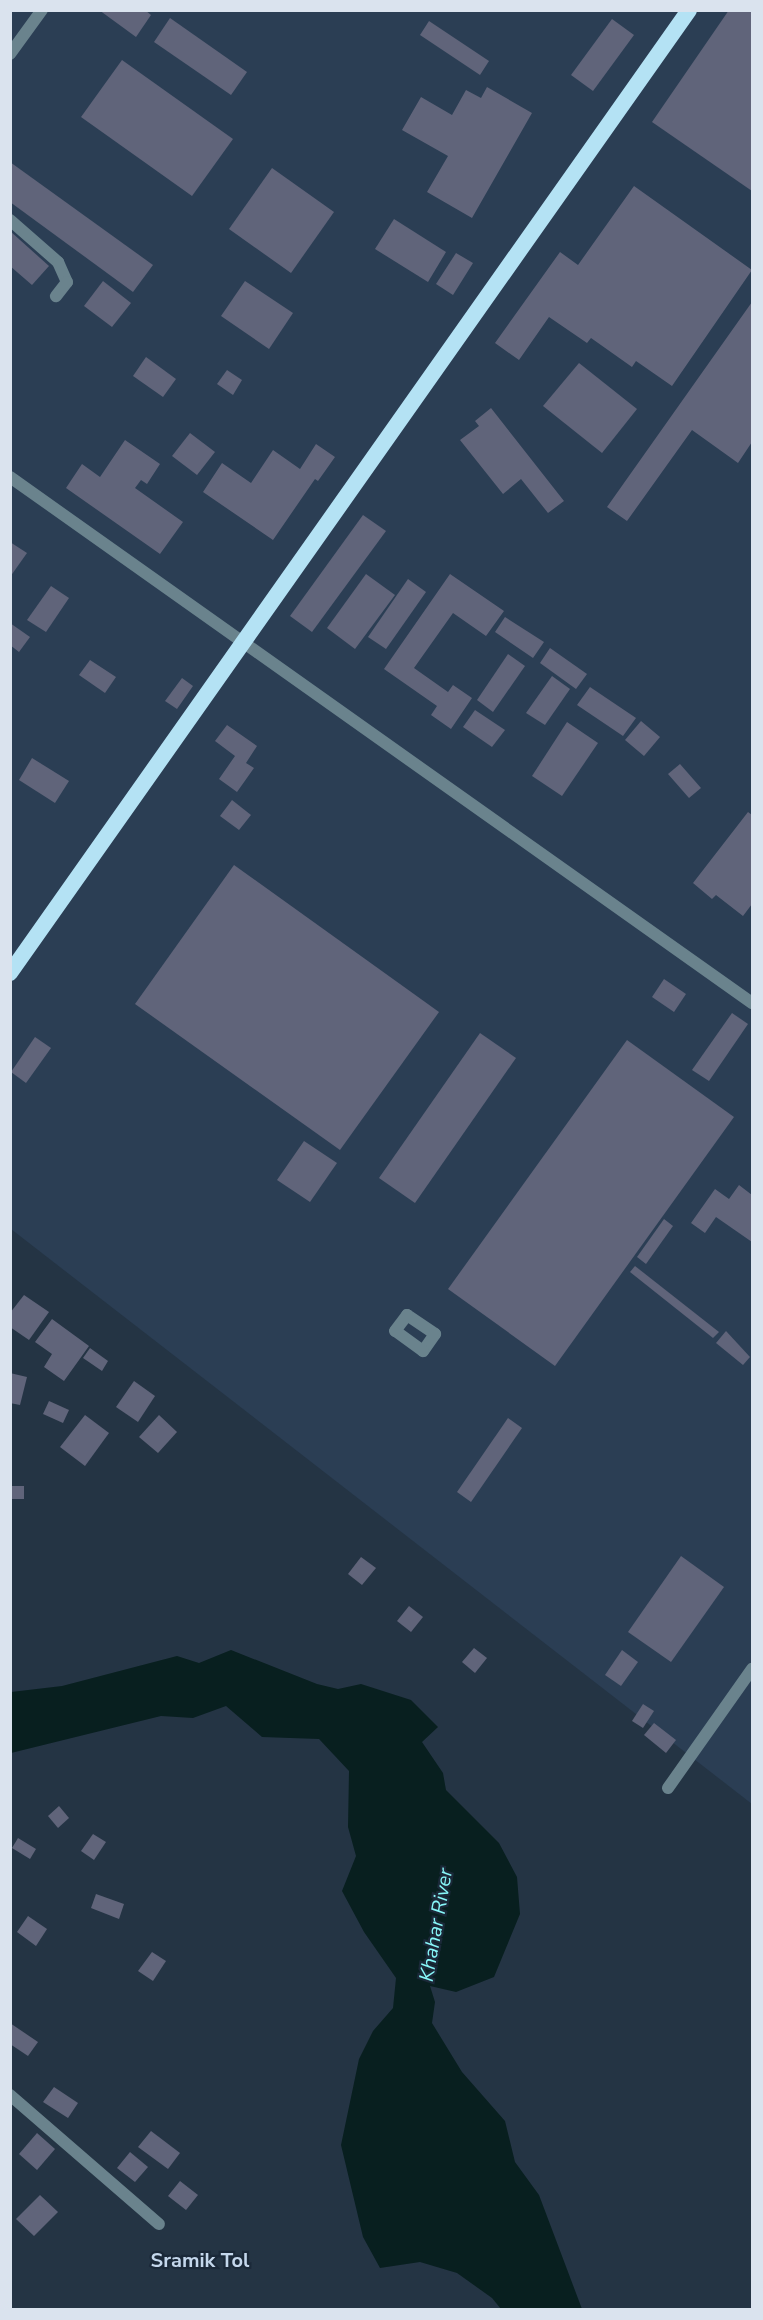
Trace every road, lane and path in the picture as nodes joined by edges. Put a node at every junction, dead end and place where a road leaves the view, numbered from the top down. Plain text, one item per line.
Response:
1 (42, 10) edge
2 (689, 10) edge
3 (10, 54) edge
4 (10, 220) edge
5 (56, 296) dead end
6 (10, 477) edge
7 (243, 642) junction
8 (10, 973) edge
9 (753, 1003) edge
10 (753, 1670) edge
11 (668, 1788) dead end
12 (10, 2095) edge
13 (159, 2224) dead end

1 - 3 street
2 - 7 highway
4 - 5 street
6 - 7 street
7 - 8 highway
7 - 9 street
10 - 11 street
12 - 13 street

